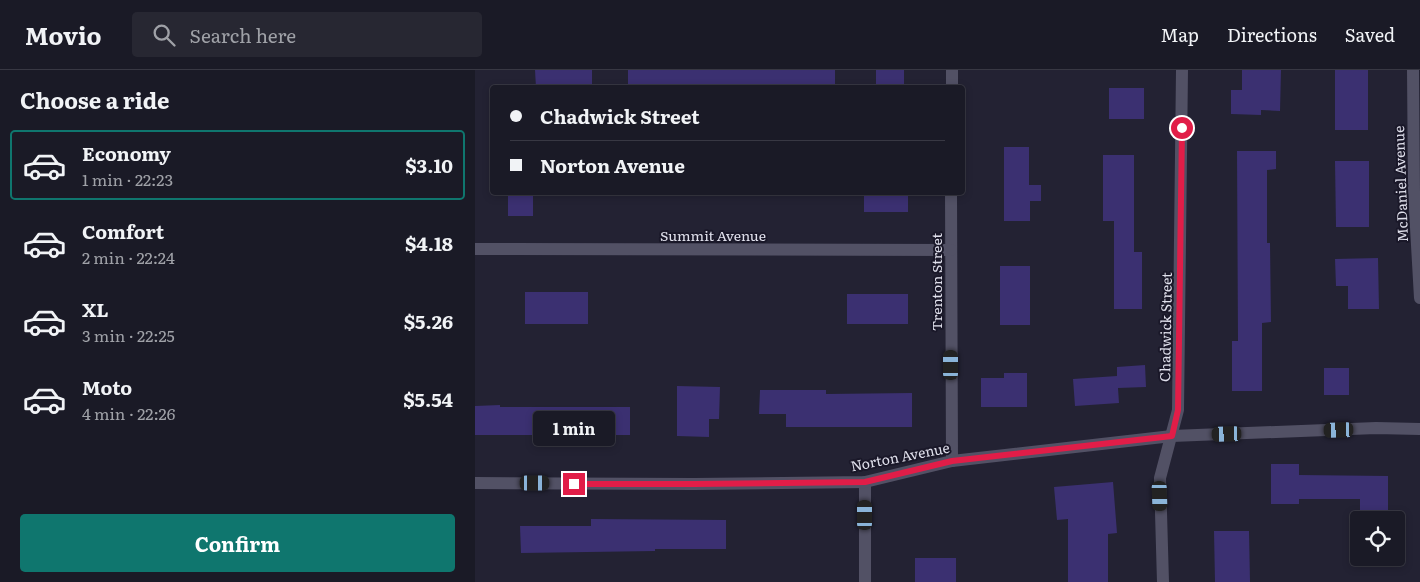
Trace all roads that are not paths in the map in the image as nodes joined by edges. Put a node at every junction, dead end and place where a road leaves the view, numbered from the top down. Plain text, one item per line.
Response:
1 (952, 70) edge
2 (1182, 70) edge
3 (1413, 70) edge
4 (952, 85) edge
5 (951, 195) edge
6 (475, 250) edge
7 (951, 250) junction
8 (1420, 298) edge
9 (1420, 429) edge
10 (1172, 436) junction
11 (952, 461) junction
12 (865, 482) junction
13 (475, 483) edge
14 (865, 582) edge
15 (1163, 582) edge

1 - 4 street
2 - 10 street, Chadwick Street
3 - 8 street, McDaniel Avenue
5 - 7 street, Trenton Street
6 - 7 street, Summit Avenue
7 - 11 street, Trenton Street
9 - 10 street, Norton Avenue
10 - 11 street, Norton Avenue
10 - 15 street, Chadwick Street
11 - 12 street, Norton Avenue
12 - 13 street, Norton Avenue
12 - 14 street

